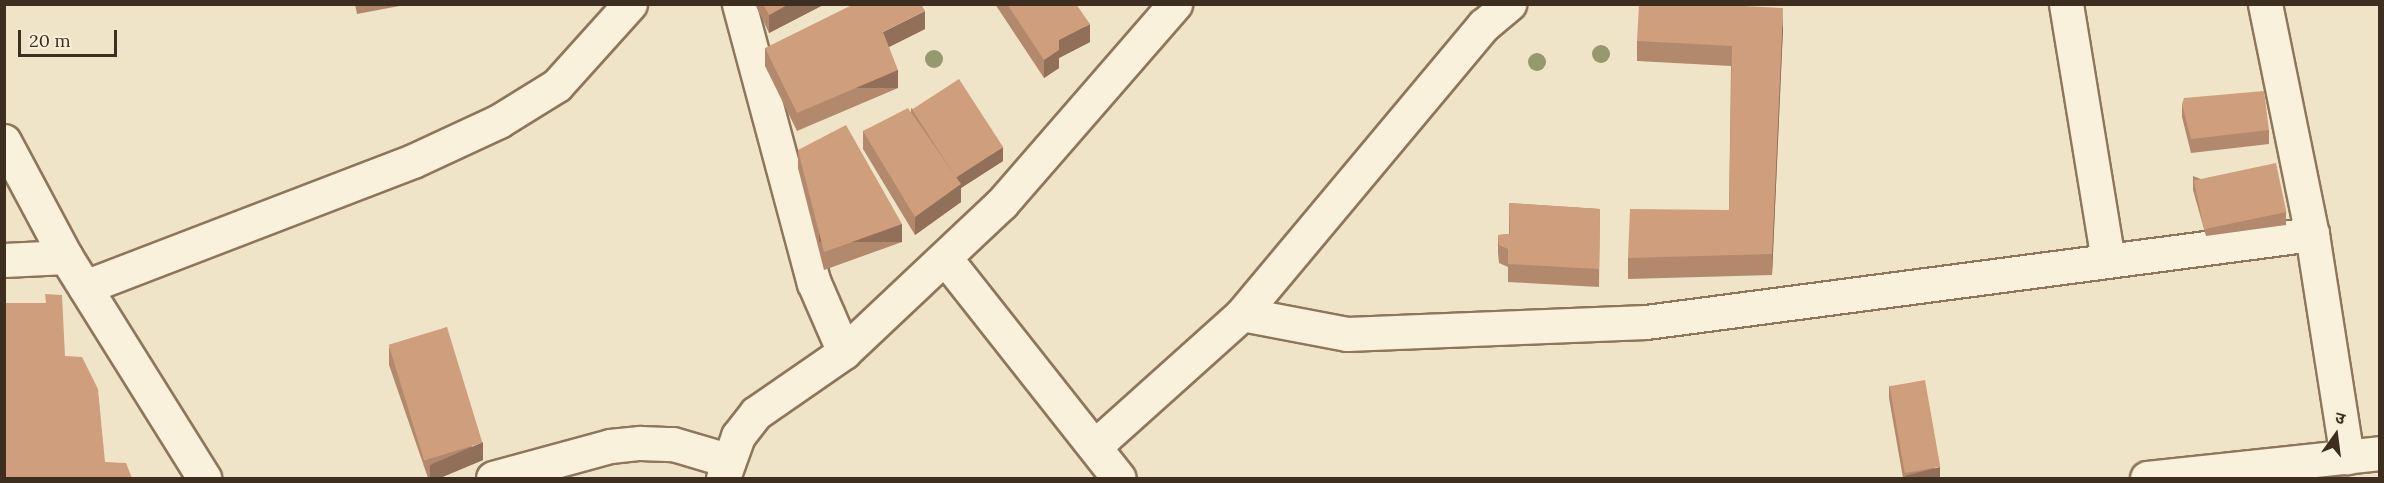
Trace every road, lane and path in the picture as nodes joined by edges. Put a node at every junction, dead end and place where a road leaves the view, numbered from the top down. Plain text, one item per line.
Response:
1 (630, 4) edge
2 (739, 4) edge
3 (1175, 4) edge
4 (1509, 4) edge
5 (2066, 4) edge
6 (2265, 4) edge
7 (4, 141) edge
8 (2312, 234) junction
9 (66, 257) junction
10 (945, 258) junction
11 (4, 260) edge
12 (2108, 261) junction
13 (85, 287) junction
14 (1242, 314) junction
15 (844, 352) junction
16 (1095, 446) junction
17 (2379, 453) edge
18 (2347, 457) junction
19 (725, 469) edge
20 (204, 478) edge
21 (493, 478) edge
22 (1119, 478) edge
23 (2147, 478) edge

1 - 13 street
2 - 15 street
3 - 10 street
4 - 14 street
5 - 12 street
6 - 8 street
7 - 9 street
8 - 12 street
8 - 18 street
9 - 11 street
9 - 13 street
10 - 15 street
10 - 16 street
12 - 14 street
13 - 20 street
14 - 16 street
15 - 19 street
16 - 22 street
17 - 18 street
18 - 23 street
19 - 21 street

